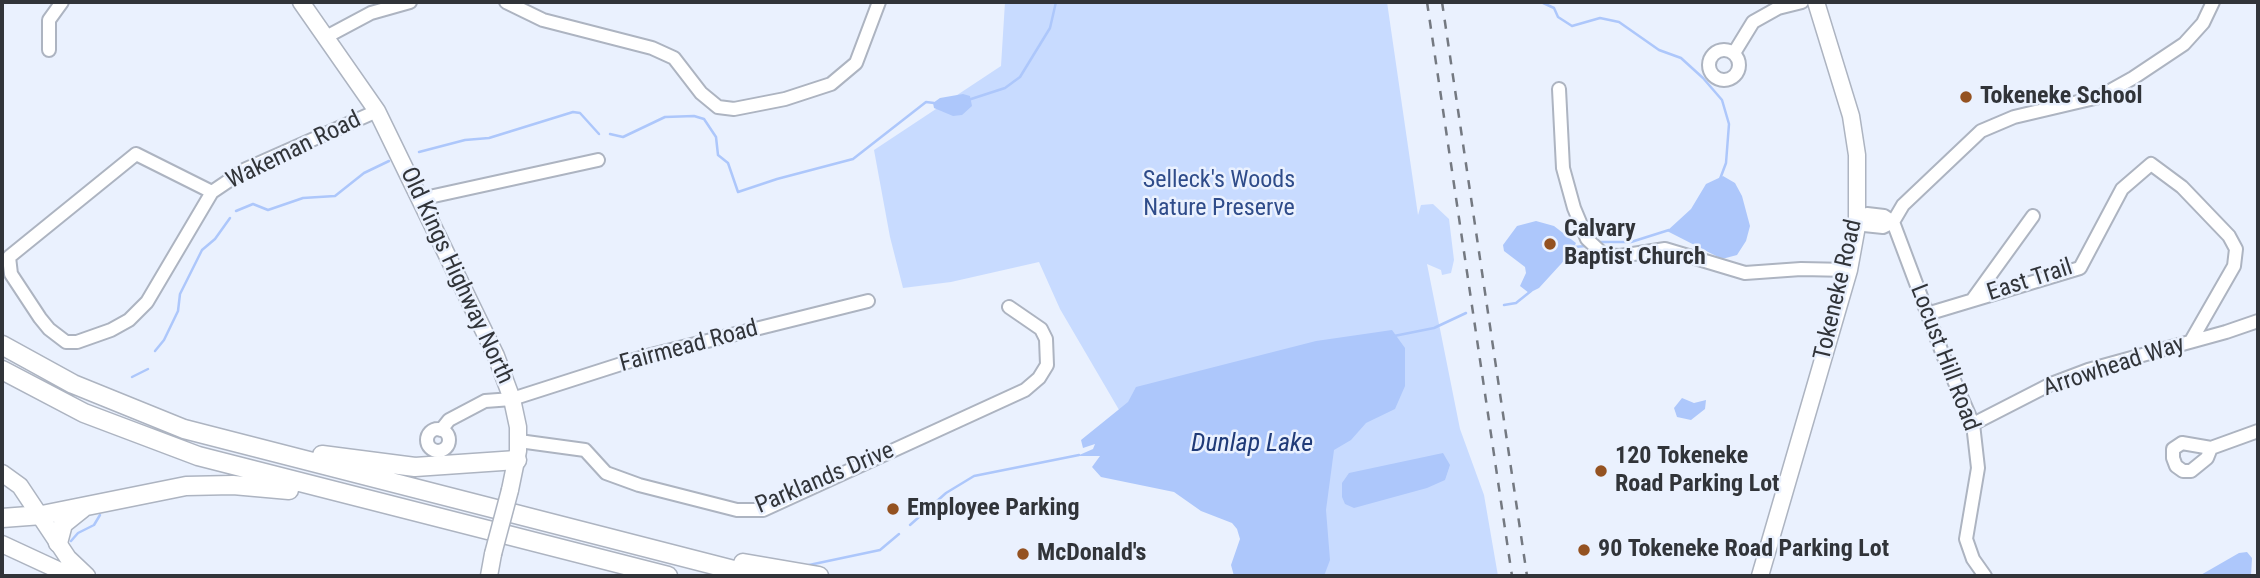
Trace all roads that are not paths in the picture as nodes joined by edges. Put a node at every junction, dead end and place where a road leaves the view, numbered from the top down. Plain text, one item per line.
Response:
1 (62, 2) edge
2 (301, 2) edge
3 (410, 2) edge
4 (506, 2) edge
5 (879, 2) edge
6 (1802, 2) edge
7 (1816, 2) edge
8 (2213, 2) edge
9 (326, 37) junction
10 (49, 50) dead end
11 (1734, 53) dead end
12 (1559, 89) dead end
13 (377, 111) junction
14 (598, 160) dead end
15 (212, 192) junction
16 (420, 199) junction
17 (2032, 216) dead end
18 (1858, 219) junction
19 (1893, 222) junction
20 (1849, 270) junction
21 (1973, 299) junction
22 (868, 301) dead end
23 (1009, 307) dead end
24 (1927, 314) junction
25 (2258, 321) edge
26 (2, 335) edge
27 (2191, 341) junction
28 (2, 345) edge
29 (2, 370) edge
30 (73, 384) junction
31 (512, 399) junction
32 (1973, 424) junction
33 (184, 429) junction
34 (441, 430) dead end
35 (2258, 431) edge
36 (519, 441) junction
37 (2211, 448) dead end
38 (517, 460) junction
39 (2, 473) edge
40 (377, 502) junction
41 (90, 504) junction
42 (42, 515) junction
43 (2, 518) edge
44 (593, 535) junction
45 (58, 543) junction
46 (2, 544) edge
47 (71, 576) edge
48 (87, 576) edge
49 (489, 576) edge
50 (668, 576) edge
51 (757, 576) edge
52 (819, 576) edge
53 (1760, 576) edge
54 (1984, 576) edge

1 - 10 street
2 - 9 main road, Old Kings Highway North
3 - 9 street
4 - 5 street
6 - 11 street
7 - 18 main road, Tokeneke Road
8 - 19 street
9 - 13 main road, Old Kings Highway North
12 - 20 street
13 - 15 street, Wakeman Road
13 - 16 main road, Old Kings Highway North
14 - 16 street
15 - 15 street, Wakeman Road
16 - 31 main road, Old Kings Highway North
17 - 21 street
18 - 19 street
18 - 20 main road, Tokeneke Road
19 - 24 street, Locust Hill Road
20 - 53 main road, Tokeneke Road
21 - 24 street, East Trail
21 - 27 street, East Trail
22 - 31 street, Fairmead Road
23 - 36 street, Parklands Drive
24 - 32 street, Locust Hill Road
25 - 27 street, Arrowhead Way
26 - 30 highway
27 - 32 street, Arrowhead Way
28 - 30 highway
29 - 40 highway
30 - 33 highway
31 - 34 street, Fairmead Road
31 - 36 main road, Old Kings Highway North
32 - 54 street, Locust Hill Road
33 - 38 highway
33 - 44 highway
35 - 37 street
36 - 38 main road, Old Kings Highway North
38 - 49 main road, Old Kings Highway North, bridge
39 - 42 main road
40 - 41 highway
40 - 50 highway
41 - 42 highway
41 - 45 highway
42 - 43 highway
42 - 45 main road
44 - 51 highway
44 - 52 highway
45 - 48 main road
46 - 47 main road

